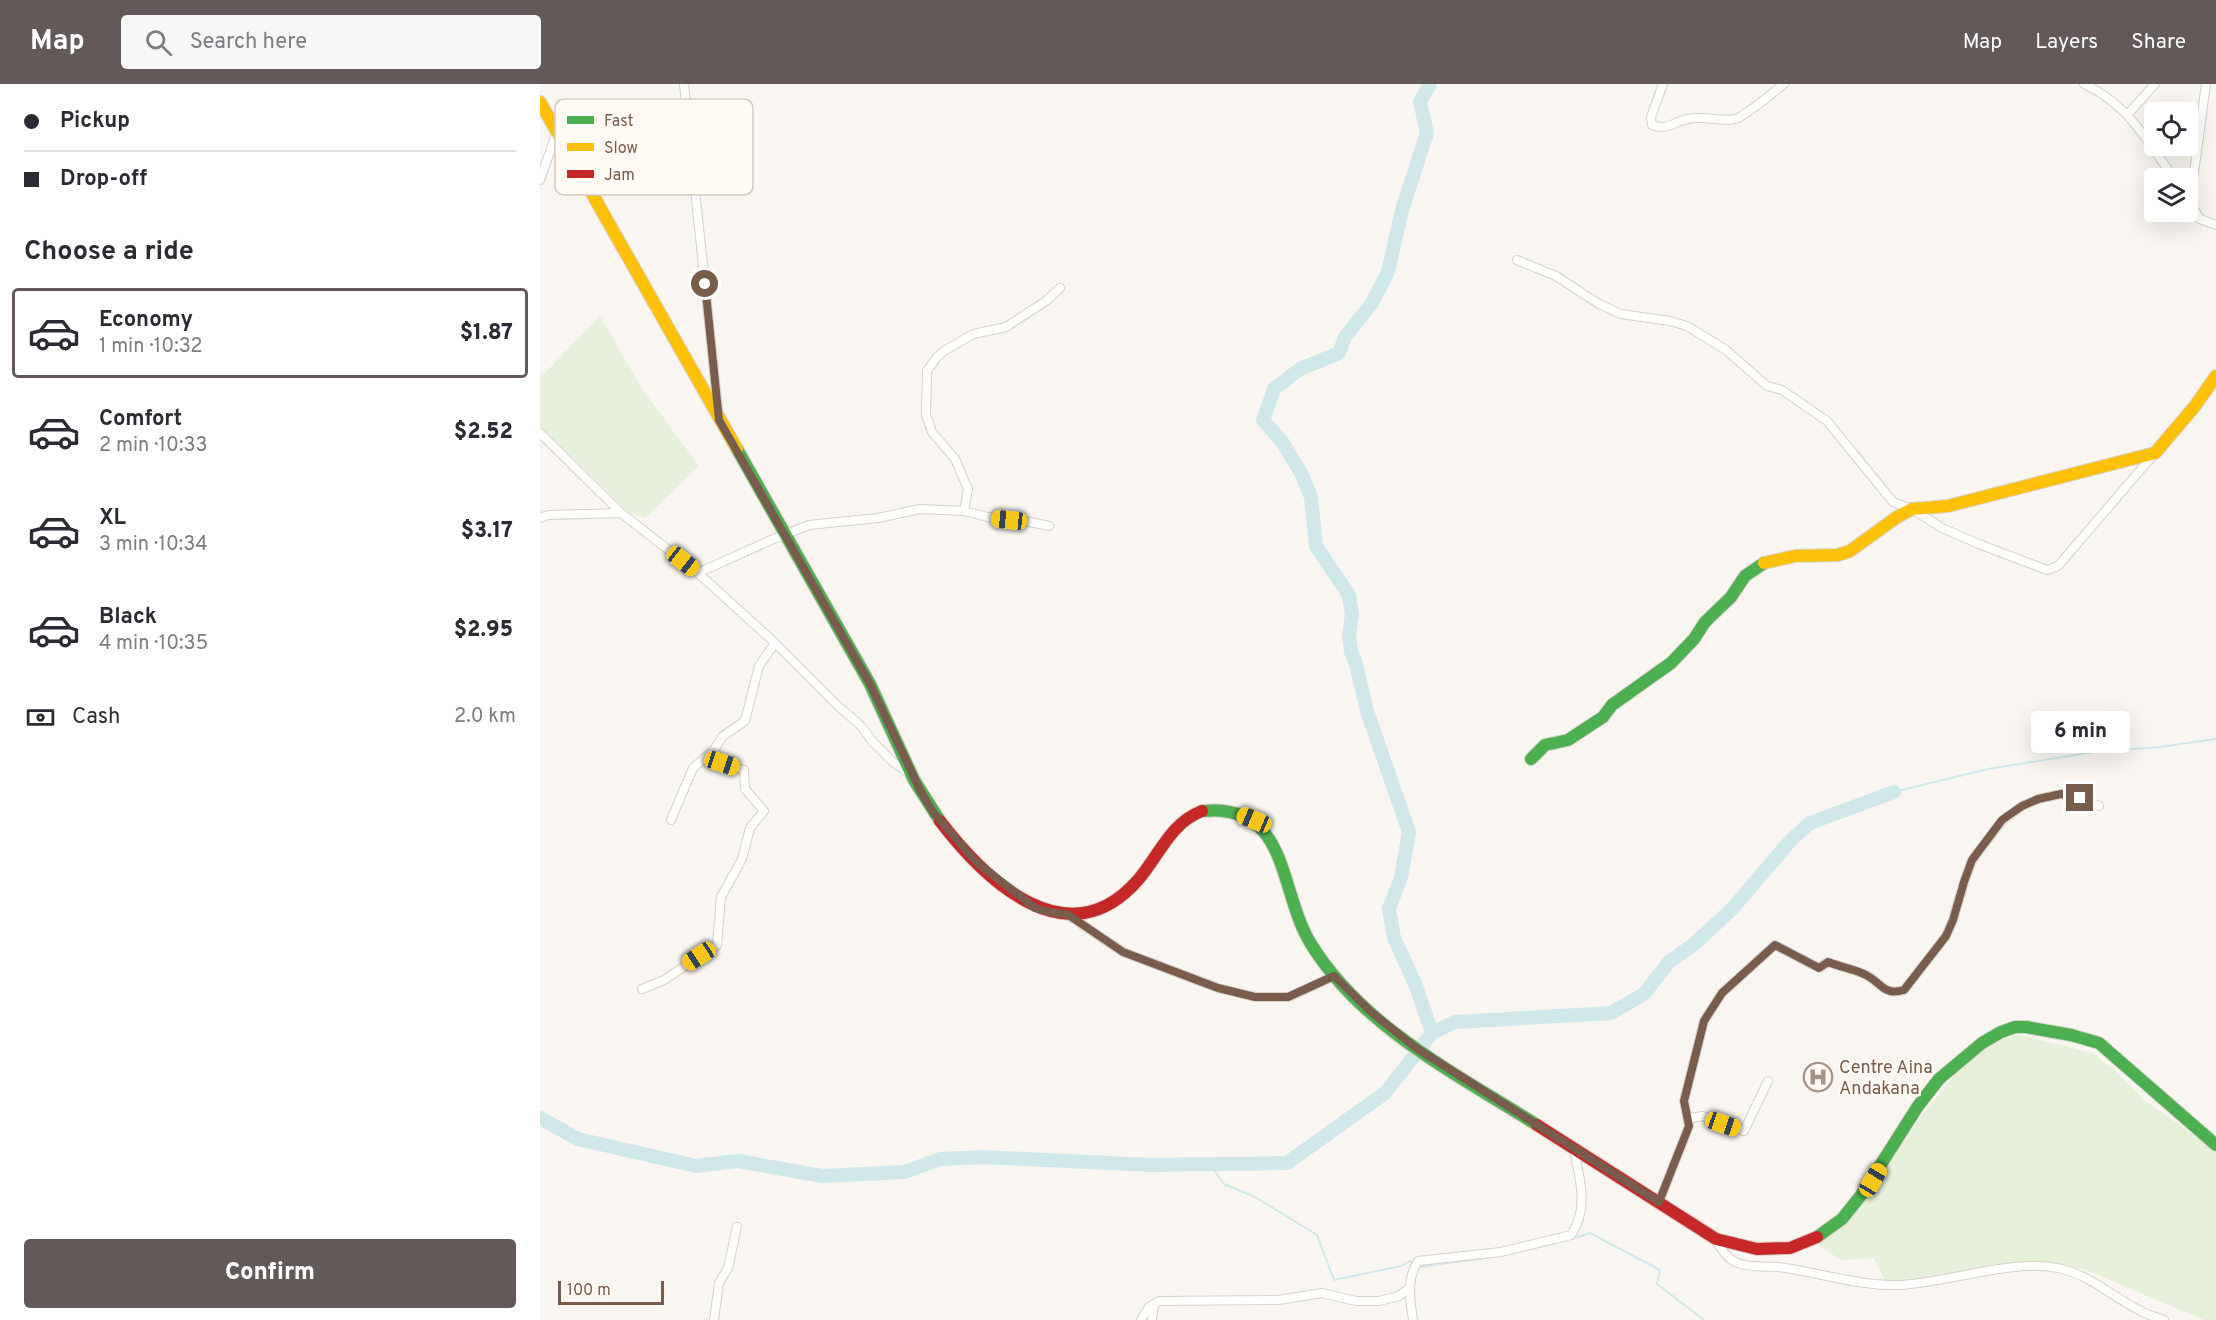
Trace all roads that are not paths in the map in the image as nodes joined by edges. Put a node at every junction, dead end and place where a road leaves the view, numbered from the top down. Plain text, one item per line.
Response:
1 (684, 84) edge
2 (1663, 84) edge
3 (1784, 84) edge
4 (2084, 84) edge
5 (2155, 84) edge
6 (2206, 84) edge
7 (686, 99) edge
8 (540, 102) edge
9 (2128, 114) junction
10 (555, 128) edge
11 (555, 138) edge
12 (2167, 168) edge
13 (2193, 168) edge
14 (540, 180) edge
15 (592, 195) edge
16 (696, 195) edge
17 (2198, 216) edge
18 (2216, 225) edge
19 (1517, 260) dead end
20 (1060, 288) dead end
21 (2216, 376) edge
22 (719, 420) junction
23 (540, 433) edge
24 (2155, 453) junction
25 (1912, 509) junction
26 (964, 511) junction
27 (621, 513) junction
28 (540, 518) edge
29 (1049, 526) dead end
30 (785, 535) junction
31 (698, 573) junction
32 (774, 643) junction
33 (714, 750) junction
34 (1531, 759) dead end
35 (911, 774) junction
36 (2099, 806) dead end
37 (671, 820) dead end
38 (1067, 914) junction
39 (1334, 976) junction
40 (642, 989) dead end
41 (1768, 1081) dead end
42 (1688, 1119) junction
43 (2216, 1145) edge
44 (1574, 1150) junction
45 (1659, 1202) junction
46 (737, 1227) dead end
47 (1716, 1239) junction
48 (1408, 1289) junction
49 (1154, 1305) junction
50 (714, 1320) edge
51 (1141, 1320) edge
52 (1152, 1320) edge
53 (1413, 1320) edge
54 (2164, 1320) edge

1 - 7 street
2 - 3 street
4 - 9 street
5 - 9 street
6 - 13 street
8 - 10 main road
9 - 12 street
11 - 14 street
15 - 22 main road
16 - 22 street
17 - 18 street
19 - 25 street
20 - 26 street
21 - 24 main road
22 - 30 main road
23 - 27 street
24 - 25 main road
24 - 25 street
25 - 34 main road
26 - 29 street
26 - 30 street
27 - 28 street
27 - 31 street
30 - 31 street
30 - 35 main road
31 - 32 street
32 - 33 street
32 - 35 street
33 - 37 street
33 - 40 street
35 - 38 main road
36 - 42 street
38 - 39 street
38 - 39 main road
39 - 44 main road
41 - 42 street
42 - 45 street
43 - 47 main road
44 - 45 main road
44 - 48 street
45 - 47 main road
46 - 50 street
47 - 54 street
48 - 49 street
48 - 53 street
49 - 51 street
49 - 52 street

